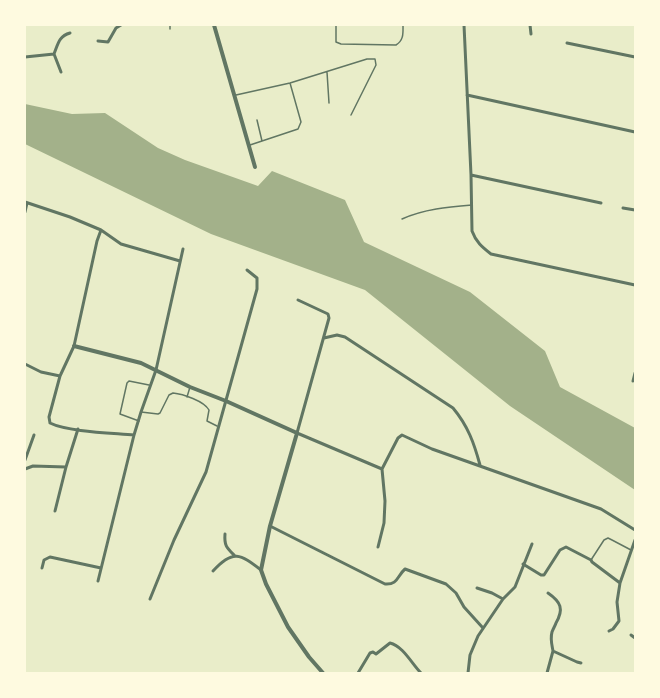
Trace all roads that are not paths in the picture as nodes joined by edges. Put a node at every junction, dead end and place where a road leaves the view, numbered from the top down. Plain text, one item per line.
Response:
1 (121, 25) edge
2 (170, 25) edge
3 (214, 25) edge
4 (336, 25) edge
5 (403, 25) edge
6 (464, 25) edge
7 (530, 25) edge
8 (170, 29) dead end
9 (70, 33) dead end
10 (531, 34) dead end
11 (98, 41) dead end
12 (567, 42) dead end
13 (54, 54) junction
14 (25, 57) edge
15 (635, 57) edge
16 (61, 72) dead end
17 (327, 72) junction
18 (290, 83) junction
19 (235, 95) junction
20 (467, 95) junction
21 (329, 103) dead end
22 (351, 115) dead end
23 (256, 120) dead end
24 (635, 132) edge
25 (262, 141) junction
26 (249, 145) junction
27 (255, 167) dead end
28 (471, 175) junction
29 (26, 202) edge
30 (601, 203) dead end
31 (472, 205) junction
32 (623, 208) dead end
33 (635, 210) edge
34 (25, 212) edge
35 (402, 219) dead end
36 (101, 230) junction
37 (183, 249) dead end
38 (180, 260) junction
39 (246, 270) dead end
40 (635, 285) edge
41 (298, 300) dead end
42 (324, 338) junction
43 (74, 346) junction
44 (25, 364) edge
45 (156, 370) junction
46 (635, 373) edge
47 (60, 376) junction
48 (634, 381) dead end
49 (150, 385) junction
50 (190, 387) junction
51 (187, 397) junction
52 (226, 401) junction
53 (141, 412) junction
54 (139, 421) junction
55 (219, 426) junction
56 (78, 429) junction
57 (297, 433) junction
58 (34, 435) dead end
59 (134, 435) junction
60 (25, 460) edge
61 (480, 466) junction
62 (66, 467) junction
63 (25, 469) edge
64 (382, 469) junction
65 (56, 511) dead end
66 (270, 526) junction
67 (635, 530) edge
68 (225, 534) dead end
69 (635, 540) edge
70 (532, 544) dead end
71 (378, 547) dead end
72 (631, 551) junction
73 (235, 556) junction
74 (591, 560) junction
75 (523, 564) junction
76 (42, 568) dead end
77 (101, 568) junction
78 (261, 570) junction
79 (213, 571) dead end
80 (98, 581) dead end
81 (620, 583) junction
82 (477, 588) dead end
83 (548, 593) dead end
84 (150, 599) dead end
85 (503, 599) junction
86 (484, 628) junction
87 (609, 631) dead end
88 (631, 635) dead end
89 (635, 638) edge
90 (553, 651) junction
91 (581, 663) dead end
92 (323, 673) edge
93 (358, 673) edge
94 (421, 673) edge
95 (468, 673) edge
96 (548, 673) edge

1 - 11 street
2 - 8 lane
3 - 19 street
4 - 5 lane
6 - 20 street
7 - 10 street
9 - 13 street
12 - 15 street
13 - 14 street
13 - 16 street
17 - 18 lane
17 - 21 lane
17 - 22 lane
18 - 19 lane
18 - 25 lane
19 - 26 street
20 - 24 street
20 - 28 street
23 - 25 lane
25 - 26 lane
26 - 27 street
28 - 30 street
28 - 31 street
29 - 34 street
29 - 36 street
31 - 35 lane
31 - 40 street
32 - 33 street
36 - 38 street
36 - 43 street
37 - 38 street
38 - 45 street
39 - 52 street
41 - 42 street
42 - 57 street
42 - 61 street
43 - 45 street
43 - 47 street
44 - 47 street
45 - 49 street
45 - 50 street
46 - 48 street
47 - 56 street
49 - 53 street
49 - 54 lane
50 - 51 lane
50 - 52 street
51 - 53 lane
51 - 55 lane
52 - 55 street
52 - 57 street
53 - 54 street
54 - 59 street
55 - 84 street
56 - 59 street
56 - 62 street
57 - 64 street
57 - 66 street
58 - 60 street
59 - 77 street
61 - 64 street
61 - 67 street
62 - 63 street
62 - 65 street
64 - 71 street
66 - 78 street
66 - 86 street
68 - 73 street
69 - 72 street
70 - 75 street
72 - 74 lane
72 - 81 street
73 - 78 street
73 - 79 street
74 - 75 street
74 - 81 street
75 - 85 street
76 - 77 street
77 - 80 street
78 - 92 street
81 - 87 street
82 - 85 street
83 - 90 street
85 - 86 street
86 - 95 street
88 - 89 street
90 - 91 street
90 - 96 street
93 - 94 street

